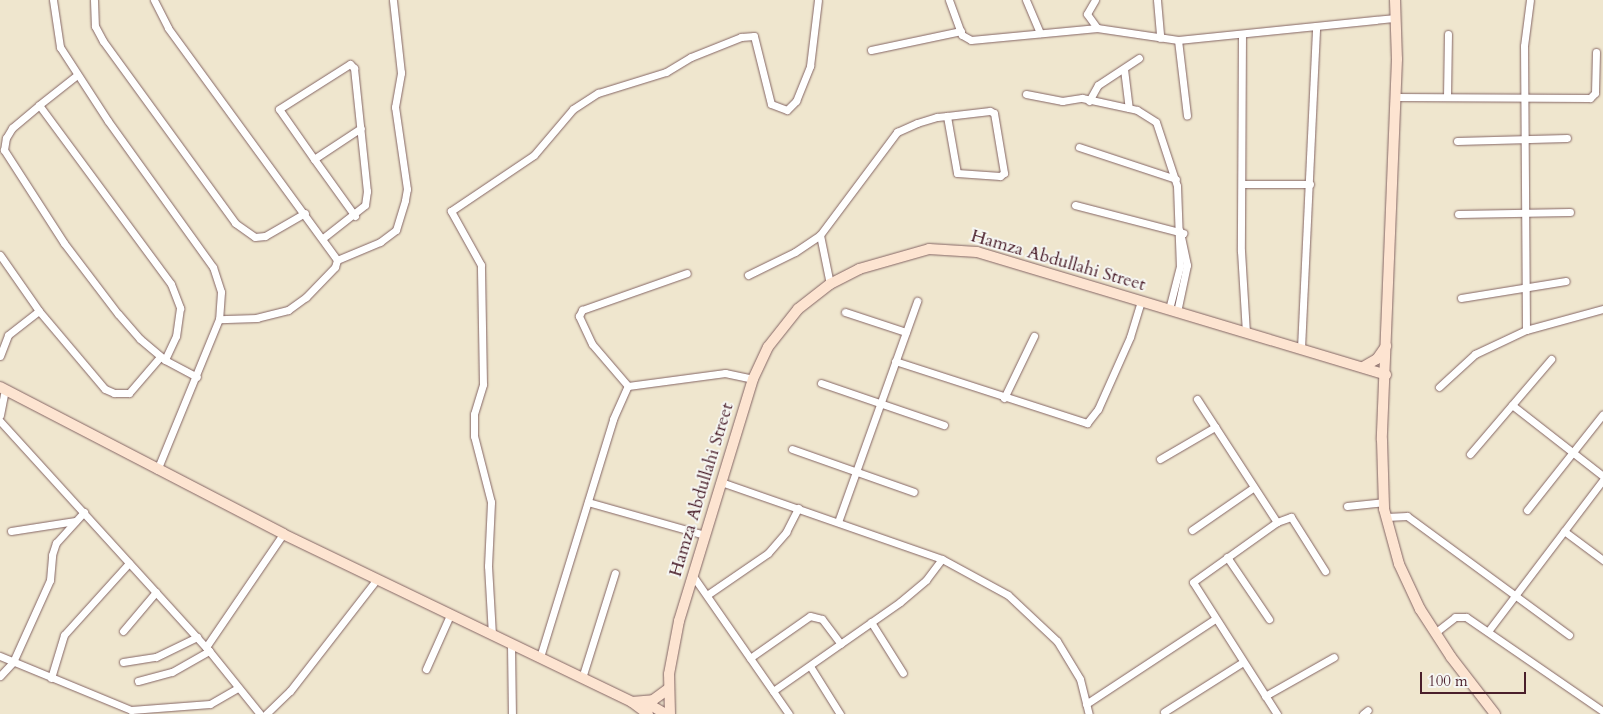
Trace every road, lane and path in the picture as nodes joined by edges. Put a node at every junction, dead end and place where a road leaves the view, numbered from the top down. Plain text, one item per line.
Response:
1 (53, 0) edge
2 (94, 0) edge
3 (154, 0) edge
4 (393, 0) edge
5 (818, 0) edge
6 (950, 0) edge
7 (1026, 0) edge
8 (1095, 0) edge
9 (1157, 0) edge
10 (1395, 0) edge
11 (1530, 0) edge
12 (1396, 18) junction
13 (1316, 26) junction
14 (1097, 28) junction
15 (961, 31) junction
16 (1040, 33) junction
17 (1242, 34) junction
18 (1448, 34) dead end
19 (1160, 38) junction
20 (1178, 40) junction
21 (871, 50) dead end
22 (1596, 52) dead end
23 (1139, 58) dead end
24 (1124, 69) junction
25 (77, 74) junction
26 (1026, 94) dead end
27 (1395, 97) junction
28 (1447, 97) junction
29 (1524, 97) junction
30 (1089, 101) junction
31 (39, 105) junction
32 (1129, 108) junction
33 (1187, 115) dead end
34 (947, 116) junction
35 (360, 128) junction
36 (1568, 138) dead end
37 (1524, 139) junction
38 (1458, 140) dead end
39 (1080, 148) dead end
40 (314, 159) junction
41 (1176, 179) junction
42 (1242, 184) junction
43 (1310, 184) junction
44 (1075, 205) dead end
45 (1570, 212) dead end
46 (305, 214) junction
47 (1458, 214) dead end
48 (1525, 214) junction
49 (355, 216) junction
50 (1179, 231) junction
51 (820, 235) junction
52 (324, 238) junction
53 (0, 255) edge
54 (337, 260) junction
55 (687, 273) dead end
56 (748, 275) dead end
57 (1566, 281) dead end
58 (830, 284) junction
59 (1526, 290) junction
60 (1461, 298) dead end
61 (917, 301) dead end
62 (1142, 301) junction
63 (1603, 309) edge
64 (1173, 310) junction
65 (39, 311) junction
66 (845, 312) dead end
67 (219, 319) junction
68 (1526, 330) junction
69 (906, 332) junction
70 (1246, 332) junction
71 (1034, 336) dead end
72 (1387, 345) junction
73 (1301, 348) junction
74 (0, 356) edge
75 (162, 358) junction
76 (1551, 359) dead end
77 (895, 361) junction
78 (1363, 367) junction
79 (1386, 375) junction
80 (197, 377) junction
81 (753, 379) junction
82 (822, 382) dead end
83 (628, 386) junction
84 (1439, 387) dead end
85 (3, 389) edge
86 (1004, 398) junction
87 (1197, 399) dead end
88 (881, 402) junction
89 (1512, 405) junction
90 (1603, 414) edge
91 (0, 415) edge
92 (0, 421) edge
93 (944, 425) dead end
94 (1215, 427) junction
95 (792, 449) dead end
96 (1573, 452) junction
97 (1470, 454) dead end
98 (1160, 459) dead end
99 (157, 470) junction
100 (856, 471) junction
101 (1603, 476) edge
102 (1603, 480) edge
103 (721, 482) junction
104 (1254, 487) junction
105 (914, 492) dead end
106 (588, 502) junction
107 (1384, 502) junction
108 (1347, 506) dead end
109 (798, 508) junction
110 (1527, 510) dead end
111 (84, 512) junction
112 (1386, 517) junction
113 (75, 521) junction
114 (838, 522) junction
115 (1277, 522) junction
116 (1192, 530) dead end
117 (10, 531) dead end
118 (1564, 531) junction
119 (283, 534) junction
120 (705, 535) junction
121 (1227, 557) junction
122 (942, 559) junction
123 (1603, 560) edge
124 (130, 563) junction
125 (1326, 571) dead end
126 (615, 573) dead end
127 (693, 576) junction
128 (377, 580) junction
129 (156, 592) junction
130 (707, 595) junction
131 (1514, 596) junction
132 (450, 615) junction
133 (1215, 619) junction
134 (1269, 619) dead end
135 (871, 622) junction
136 (1489, 630) junction
137 (123, 631) dead end
138 (1436, 632) junction
139 (492, 635) junction
140 (1569, 635) dead end
141 (197, 637) junction
142 (841, 644) junction
143 (511, 645) junction
144 (207, 649) junction
145 (0, 656) edge
146 (540, 657) junction
147 (1334, 657) dead end
148 (750, 658) junction
149 (12, 662) junction
150 (123, 662) dead end
151 (1243, 662) junction
152 (810, 666) junction
153 (426, 669) dead end
154 (904, 673) dead end
155 (0, 676) edge
156 (50, 678) junction
157 (582, 678) junction
158 (138, 681) dead end
159 (238, 688) junction
160 (668, 689) junction
161 (773, 691) junction
162 (1265, 696) junction
163 (632, 702) junction
164 (645, 702) junction
165 (1086, 704) junction
166 (1599, 711) edge
167 (1164, 712) dead end
168 (260, 714) edge
169 (266, 714) edge
170 (512, 714) edge
171 (648, 714) edge
172 (666, 714) edge
173 (670, 714) edge
174 (789, 714) edge
175 (840, 714) edge
176 (1089, 714) edge
177 (1277, 714) edge
178 (1495, 714) edge

1 - 25 street
2 - 46 street
3 - 46 street
4 - 54 street
5 - 139 street
6 - 15 street
7 - 16 street
8 - 14 street
9 - 19 street
10 - 12 main road
11 - 29 street
12 - 13 street
12 - 27 main road
13 - 17 street
13 - 43 street
14 - 16 street
14 - 19 street
15 - 16 street
15 - 21 street
17 - 20 street
17 - 42 street
18 - 28 street
19 - 20 street
20 - 33 street
22 - 29 street
23 - 24 street
24 - 30 street
24 - 32 street
25 - 31 street
25 - 67 street
26 - 30 street
27 - 28 street
27 - 72 main road
28 - 29 street
29 - 37 street
30 - 32 street
31 - 75 street
31 - 75 street
32 - 41 street
34 - 34 street
34 - 51 street
35 - 40 street
35 - 40 street
35 - 49 street
36 - 37 street
37 - 38 street
37 - 48 street
39 - 41 street
40 - 49 street
41 - 50 street
42 - 43 street
42 - 70 street
43 - 73 street
44 - 50 street
45 - 48 street
46 - 52 street
47 - 48 street
48 - 59 street
49 - 52 street
50 - 64 street
51 - 56 street
51 - 58 street
52 - 54 street
53 - 65 street
54 - 67 street
55 - 83 street
57 - 59 street
58 - 62 main road, Hamza Abdullahi Street
58 - 81 main road, Hamza Abdullahi Street
59 - 60 street
59 - 68 street
61 - 69 street
62 - 64 main road, Hamza Abdullahi Street
62 - 86 street
63 - 68 street
64 - 70 main road, Hamza Abdullahi Street
65 - 74 street
65 - 75 street
66 - 69 street
67 - 80 street
68 - 84 street
69 - 77 street
70 - 73 main road, Hamza Abdullahi Street
71 - 86 street
72 - 78 main road
72 - 79 main road
73 - 78 main road, Hamza Abdullahi Street
75 - 80 street
76 - 89 street
77 - 86 street
77 - 88 street
78 - 79 main road, Hamza Abdullahi Street
79 - 107 main road
80 - 99 street
81 - 83 street
81 - 103 main road, Hamza Abdullahi Street
82 - 88 street
83 - 106 street
85 - 91 street
85 - 99 main road
87 - 94 street
88 - 93 street
88 - 100 street
89 - 96 street
89 - 97 street
90 - 96 street
92 - 111 street
94 - 98 street
94 - 104 street
95 - 100 street
96 - 101 street
96 - 110 street
99 - 119 main road
100 - 105 street
100 - 114 street
102 - 118 street
103 - 109 street
103 - 120 main road, Hamza Abdullahi Street
104 - 115 street
104 - 116 street
106 - 120 street
106 - 146 street
107 - 108 street
107 - 112 main road
109 - 114 street
109 - 130 street
111 - 113 street
111 - 124 street
112 - 131 street
112 - 138 main road
113 - 117 street
113 - 149 street
114 - 122 street
115 - 121 street
115 - 125 street
118 - 123 street
118 - 131 street
119 - 128 main road
119 - 144 street
120 - 127 main road, Hamza Abdullahi Street
121 - 133 street
121 - 134 street
122 - 135 street
122 - 165 street
124 - 129 street
124 - 156 street
126 - 157 street
127 - 130 street
127 - 160 main road, Hamza Abdullahi Street
128 - 132 main road
128 - 169 street
129 - 137 street
129 - 141 street
130 - 148 street
131 - 136 street
131 - 140 street
132 - 139 main road
132 - 153 street
133 - 151 street
133 - 165 street
135 - 142 street
135 - 154 street
136 - 138 street
136 - 166 street
138 - 178 main road
139 - 143 main road
141 - 144 street
141 - 150 street
142 - 148 street
142 - 152 street
143 - 146 main road
143 - 170 street
144 - 158 street
144 - 159 street
145 - 149 street
146 - 157 main road
147 - 162 street
148 - 161 street
149 - 155 street
149 - 156 street
151 - 162 street
151 - 167 street
152 - 161 street
152 - 175 street
156 - 159 street
157 - 163 main road
159 - 168 street
160 - 164 main road
160 - 173 main road, Hamza Abdullahi Street
161 - 174 street
162 - 177 street
163 - 164 main road
163 - 171 main road
164 - 172 main road
165 - 176 street

